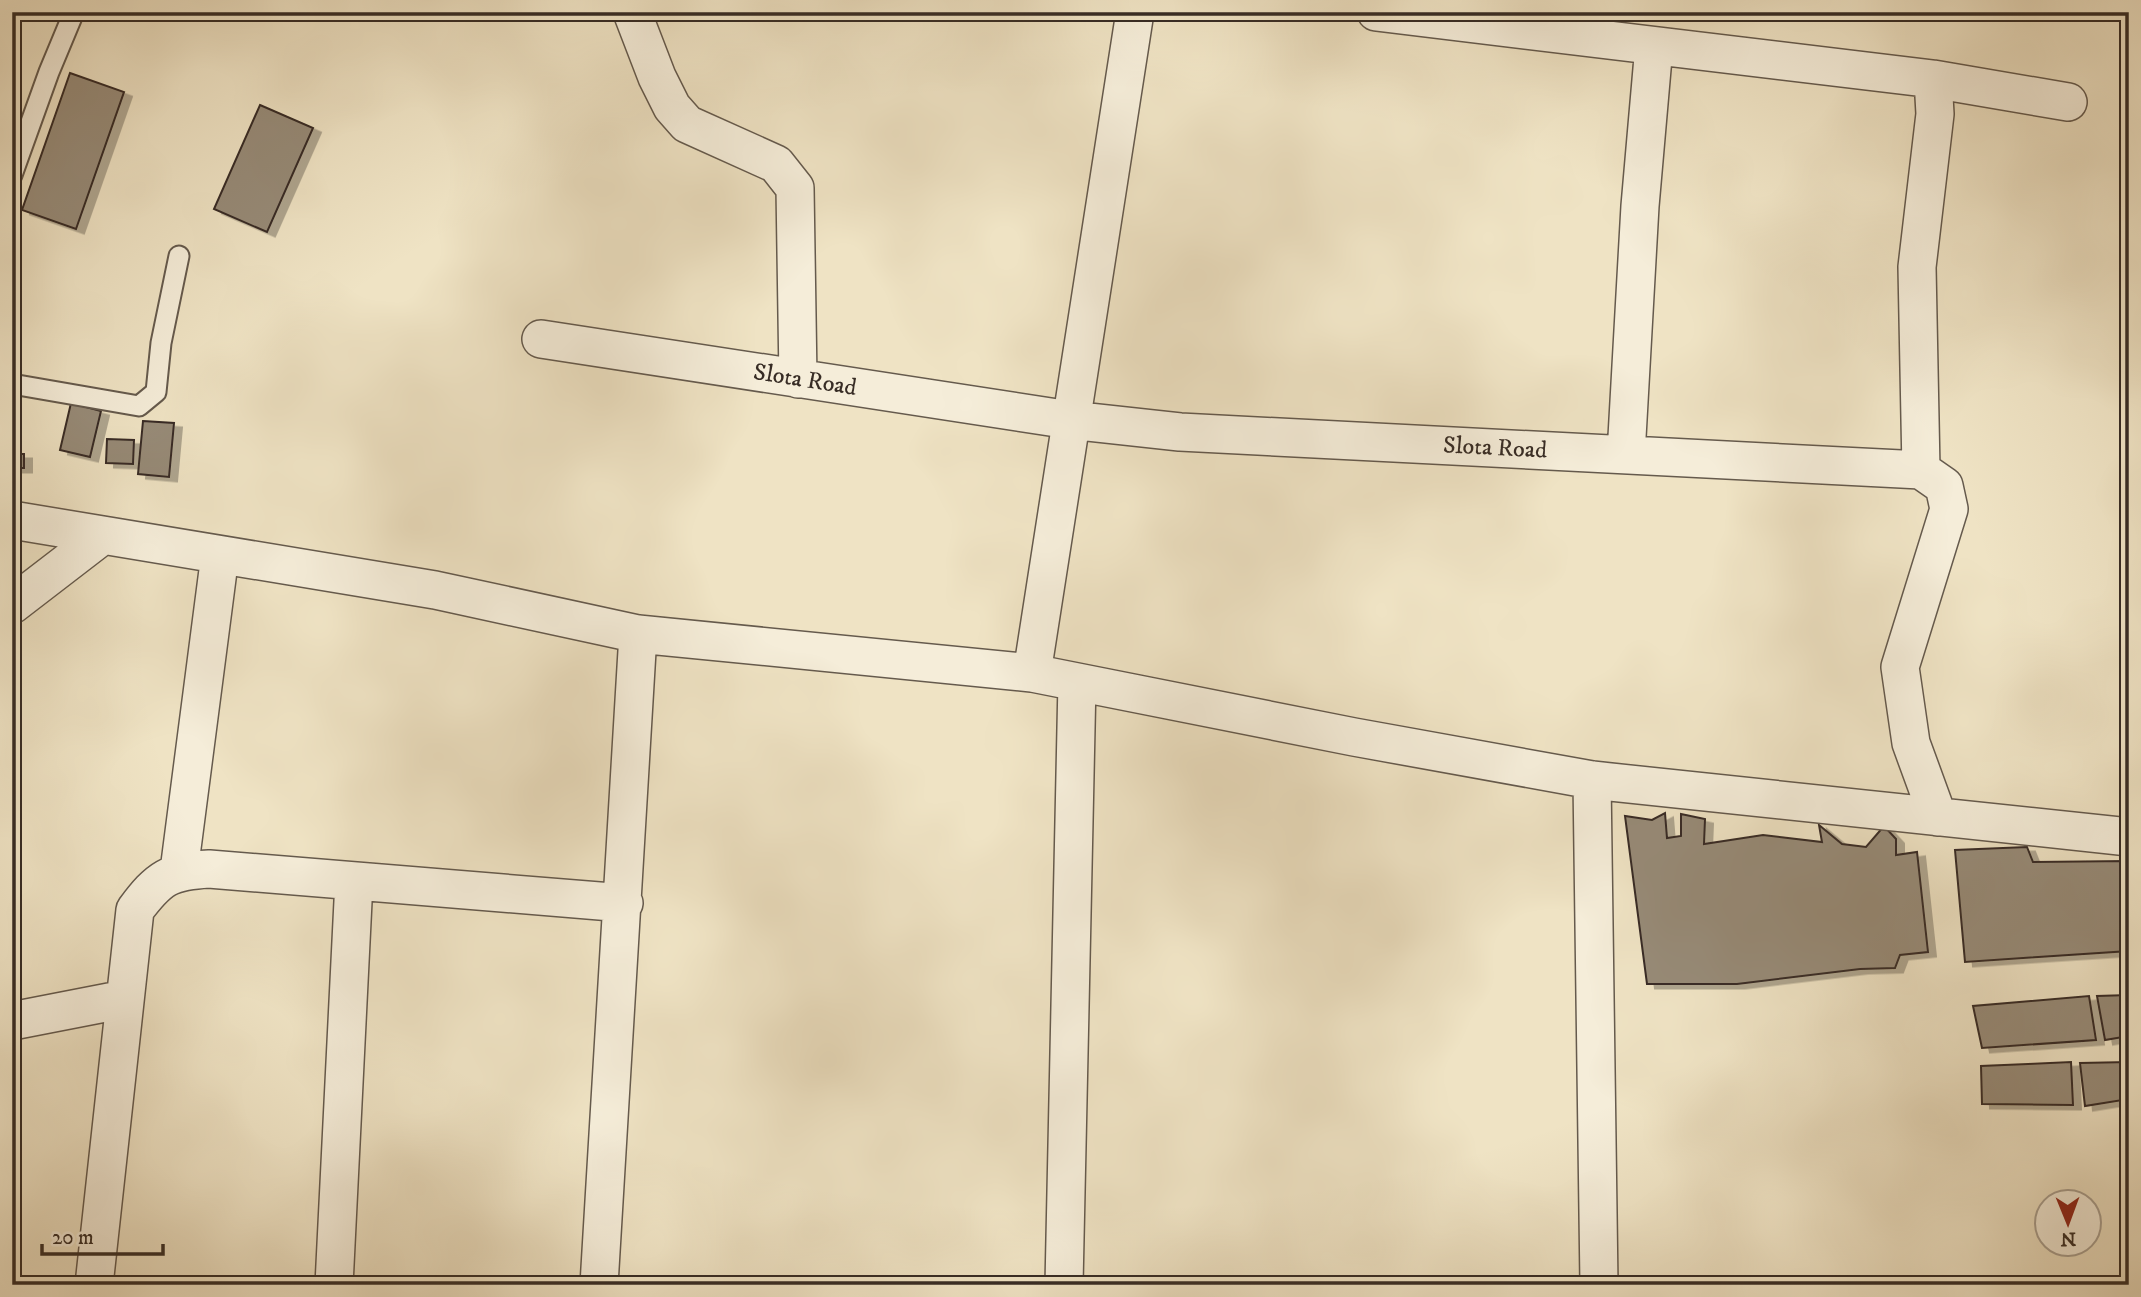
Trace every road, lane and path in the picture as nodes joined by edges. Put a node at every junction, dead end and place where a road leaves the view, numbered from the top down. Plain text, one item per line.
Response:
1 (74, 12) edge
2 (632, 12) edge
3 (1135, 12) edge
4 (1376, 12) edge
5 (1654, 46) junction
6 (1933, 79) junction
7 (2068, 102) dead end
8 (12, 175) edge
9 (179, 256) dead end
10 (541, 339) dead end
11 (798, 379) junction
12 (12, 384) edge
13 (1070, 420) junction
14 (1626, 455) junction
15 (1921, 470) junction
16 (12, 520) edge
17 (103, 535) junction
18 (220, 555) junction
19 (12, 604) edge
20 (638, 634) junction
21 (1032, 673) junction
22 (1077, 682) junction
23 (1592, 780) junction
24 (1938, 817) junction
25 (2129, 837) edge
26 (179, 871) junction
27 (354, 881) junction
28 (624, 903) junction
29 (125, 999) junction
30 (12, 1021) edge
31 (94, 1285) edge
32 (334, 1285) edge
33 (599, 1285) edge
34 (1064, 1285) edge
35 (1599, 1285) edge

1 - 8 lane
2 - 11 street
3 - 13 street
4 - 5 street
5 - 6 street
5 - 14 street
6 - 7 street
6 - 15 street
9 - 12 lane
10 - 11 street, Slota Road
11 - 13 street, Slota Road
13 - 14 street, Slota Road
13 - 21 street
14 - 15 street, Slota Road
15 - 24 street
16 - 17 street
17 - 18 street
17 - 19 street
18 - 20 street
18 - 26 street
20 - 21 street
20 - 28 street
21 - 22 street
22 - 23 street
22 - 34 street
23 - 24 street
23 - 35 street
24 - 25 street
26 - 27 street
26 - 29 street
27 - 28 street
27 - 32 street
28 - 33 street
29 - 30 street
29 - 31 street

